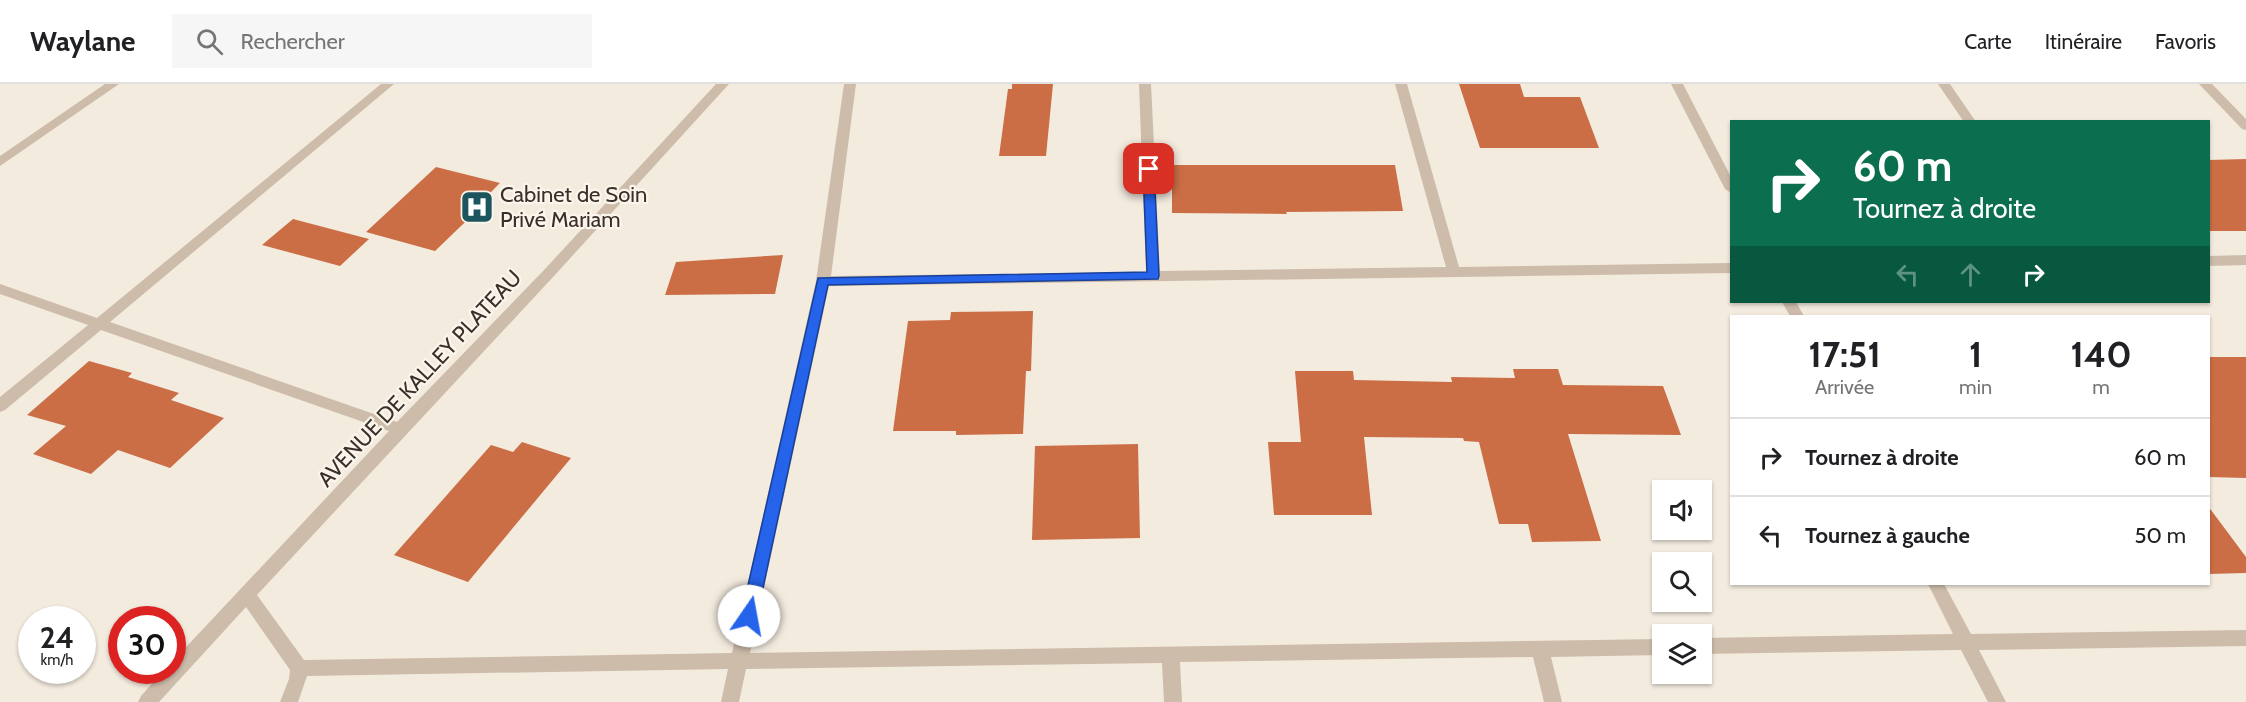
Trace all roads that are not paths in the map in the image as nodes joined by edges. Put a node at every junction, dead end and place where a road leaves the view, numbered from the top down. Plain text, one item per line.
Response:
1 (113, 84) edge
2 (388, 84) edge
3 (723, 84) edge
4 (850, 84) edge
5 (1145, 84) edge
6 (1401, 84) edge
7 (1677, 84) edge
8 (1944, 84) edge
9 (2205, 84) edge
10 (1969, 120) edge
11 (2246, 126) edge
12 (0, 162) edge
13 (1730, 187) edge
14 (2246, 260) edge
15 (2210, 261) edge
16 (1730, 268) edge
17 (1454, 272) junction
18 (1153, 276) junction
19 (823, 281) junction
20 (0, 289) edge
21 (99, 324) junction
22 (0, 406) edge
23 (400, 429) junction
24 (1937, 585) edge
25 (247, 595) junction
26 (2246, 638) edge
27 (1967, 642) junction
28 (1712, 646) edge
29 (1652, 647) edge
30 (1540, 649) junction
31 (1171, 654) junction
32 (739, 661) junction
33 (299, 668) junction
34 (147, 702) edge
35 (289, 702) edge
36 (730, 702) edge
37 (1173, 702) edge
38 (1553, 702) edge
39 (1997, 702) edge

1 - 12 street
2 - 21 street
3 - 23 street, AVENUE DE KALLEY PLATEAU
4 - 19 street
5 - 18 street
6 - 17 street
7 - 13 street
8 - 10 street
9 - 11 street
14 - 15 street
16 - 17 street
17 - 18 street
18 - 19 street
19 - 32 street
20 - 21 street
21 - 22 street
21 - 23 street
23 - 25 street, AVENUE DE KALLEY PLATEAU
24 - 27 street
25 - 33 street
25 - 34 street, AVENUE DE KALLEY PLATEAU
26 - 27 street
27 - 28 street
27 - 39 street
29 - 30 street
30 - 31 street
30 - 38 street
31 - 32 street
31 - 37 street
32 - 33 street
32 - 36 street
33 - 35 street

